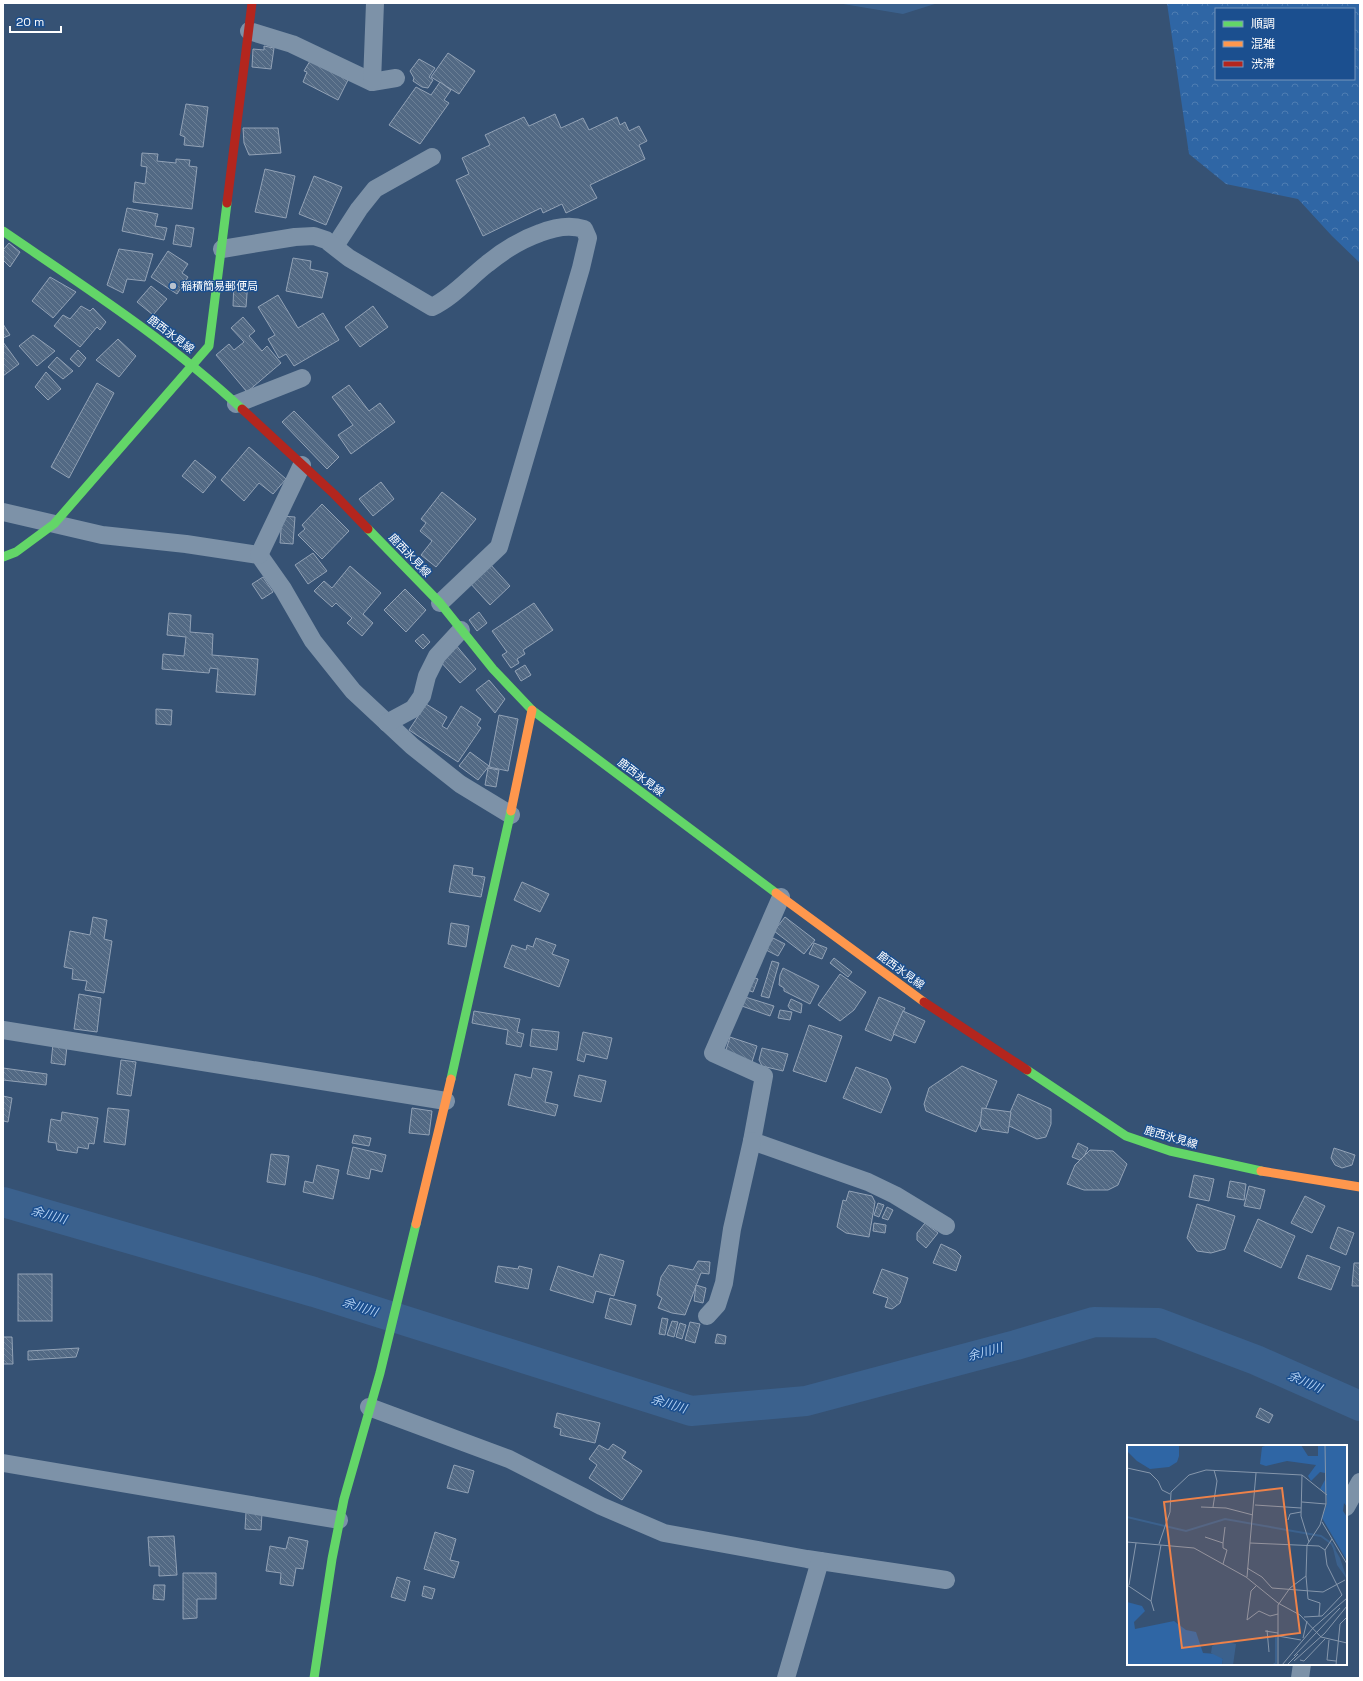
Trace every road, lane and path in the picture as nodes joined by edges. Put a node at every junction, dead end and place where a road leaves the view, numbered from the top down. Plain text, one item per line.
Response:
1 (252, 3) edge
2 (375, 3) edge
3 (249, 31) junction
4 (396, 78) dead end
5 (372, 82) junction
6 (432, 157) dead end
7 (3, 231) edge
8 (335, 246) junction
9 (222, 249) junction
10 (191, 365) junction
11 (302, 378) dead end
12 (236, 404) junction
13 (302, 465) junction
14 (3, 512) edge
15 (54, 524) junction
16 (259, 555) junction
17 (3, 558) edge
18 (440, 604) junction
19 (461, 630) junction
20 (532, 710) junction
21 (387, 723) junction
22 (511, 816) junction
23 (781, 897) junction
24 (3, 1030) edge
25 (446, 1101) junction
26 (752, 1141) junction
27 (1360, 1187) edge
28 (946, 1226) dead end
29 (707, 1316) dead end
30 (368, 1407) junction
31 (3, 1463) edge
32 (1360, 1482) edge
33 (1347, 1505) edge
34 (339, 1520) junction
35 (820, 1561) junction
36 (946, 1580) dead end
37 (1302, 1665) edge
38 (314, 1678) edge
39 (786, 1678) edge
40 (1300, 1678) edge

1 - 3 main road
2 - 5 street
3 - 5 street
3 - 9 main road
4 - 5 street
6 - 8 street
7 - 10 main road, 鹿西氷見線
8 - 9 street
8 - 18 street
9 - 10 main road
10 - 12 main road, 鹿西氷見線
10 - 15 main road
11 - 12 street
12 - 13 main road, 鹿西氷見線
13 - 16 street
13 - 18 main road, 鹿西氷見線
14 - 15 street
15 - 16 street
15 - 17 main road
16 - 21 street
18 - 19 main road, 鹿西氷見線
19 - 20 main road, 鹿西氷見線
19 - 21 street
20 - 22 main road
20 - 23 main road, 鹿西氷見線
21 - 22 street
22 - 25 main road
23 - 26 street
23 - 27 main road, 鹿西氷見線
24 - 25 street
25 - 30 main road
26 - 28 street
26 - 29 street
30 - 34 main road
30 - 35 street
31 - 34 street
32 - 33 street
34 - 38 main road
35 - 36 street
35 - 39 street
37 - 40 street

